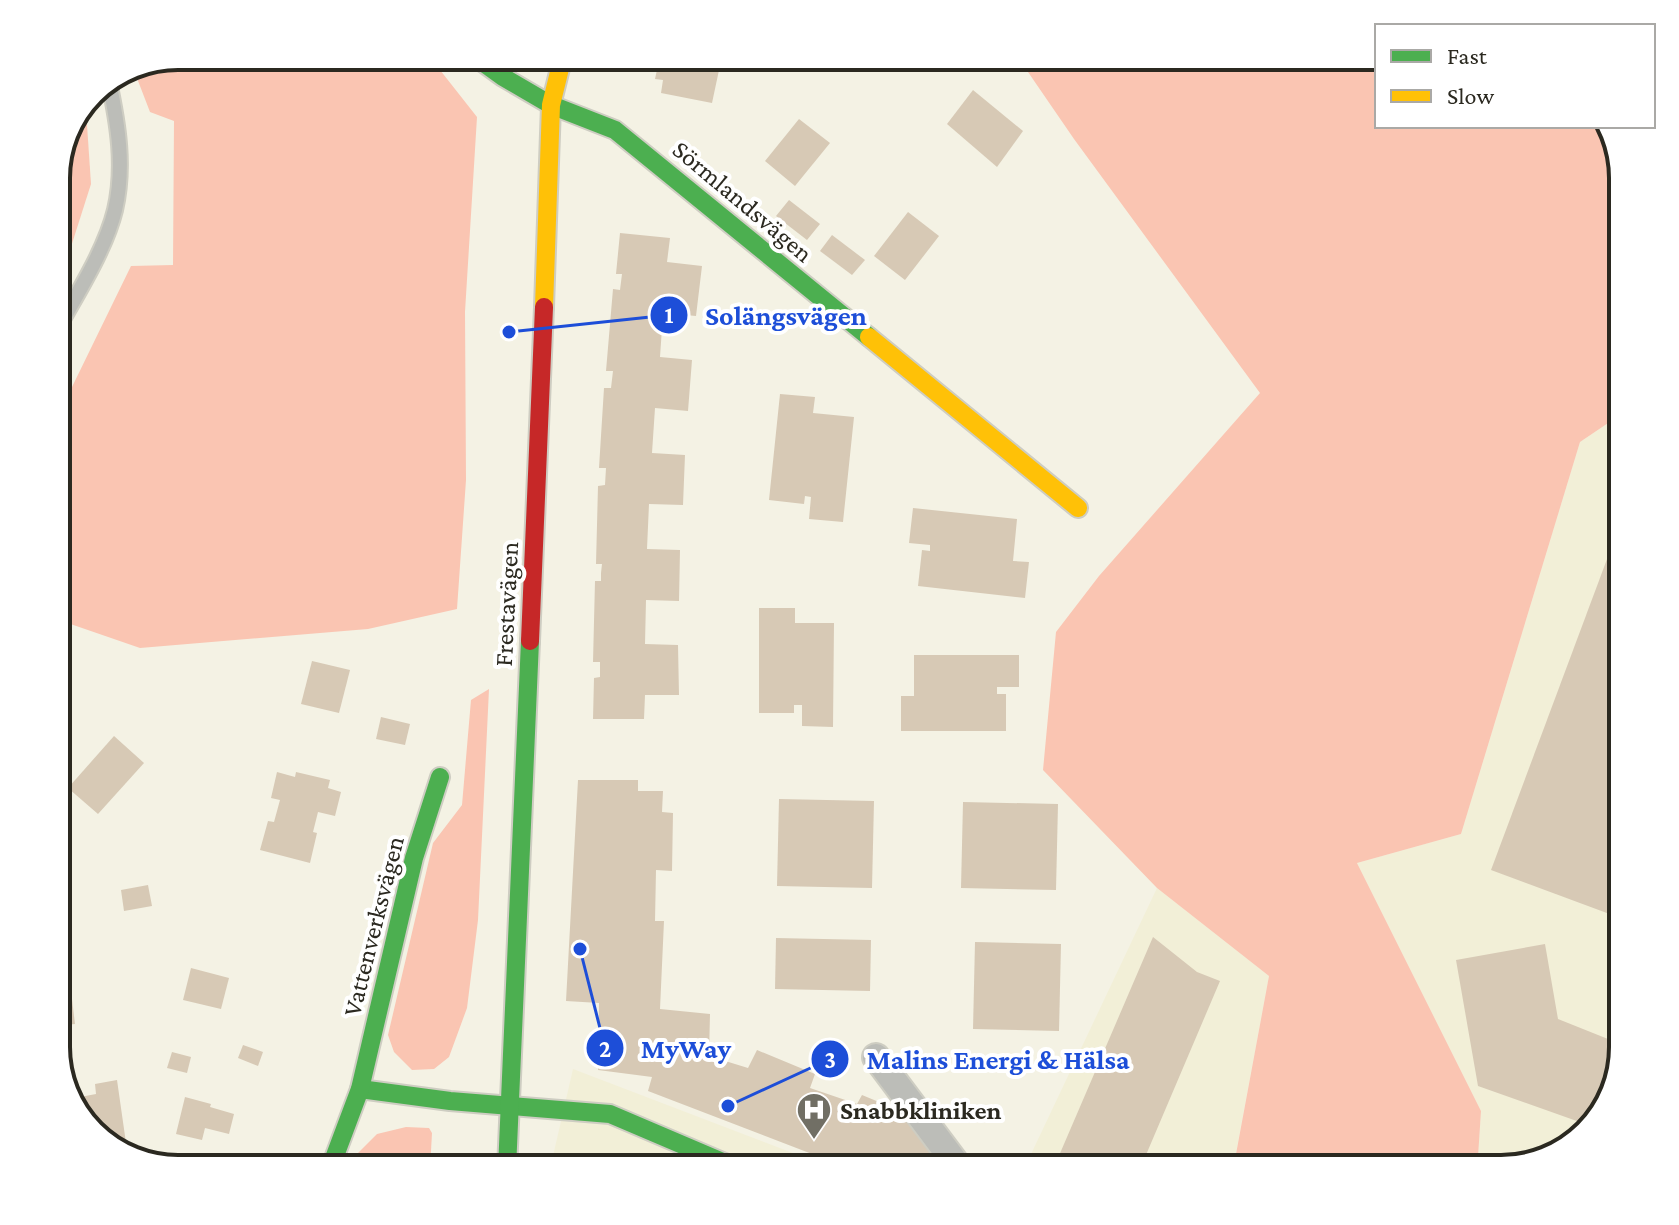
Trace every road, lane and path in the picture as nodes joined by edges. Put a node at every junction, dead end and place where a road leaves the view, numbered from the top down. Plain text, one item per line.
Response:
1 (493, 70) edge
2 (560, 70) edge
3 (112, 94) edge
4 (551, 105) junction
5 (70, 306) edge
6 (1078, 508) dead end
7 (440, 777) dead end
8 (876, 1057) dead end
9 (360, 1089) junction
10 (509, 1105) junction
11 (335, 1155) edge
12 (506, 1155) edge
13 (706, 1155) edge
14 (950, 1155) edge

1 - 4 street, Sörmlandsvägen
2 - 4 street, Frestavägen
3 - 5 lane
4 - 6 street, Sörmlandsvägen
4 - 10 street, Frestavägen
7 - 9 street, Vattenverksvägen
8 - 14 street
9 - 10 street
9 - 11 street, Vattenverksvägen
10 - 12 street, Frestavägen
10 - 13 street

